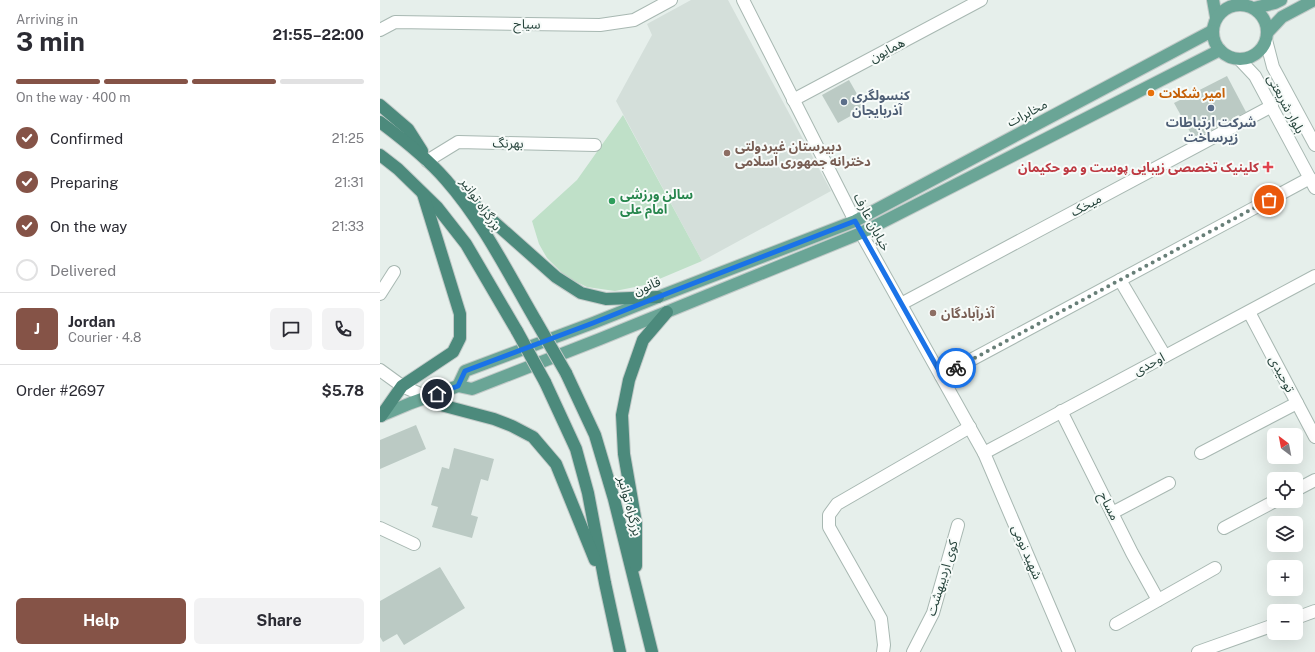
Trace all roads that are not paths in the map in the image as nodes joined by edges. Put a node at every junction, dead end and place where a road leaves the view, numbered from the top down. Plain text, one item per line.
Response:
1 (671, 0) edge
2 (743, 0) edge
3 (1212, 0) edge
4 (1281, 0) edge
5 (1314, 0) edge
6 (978, 1) edge
7 (1248, 5) edge
8 (1216, 17) junction
9 (380, 30) edge
10 (1212, 31) junction
11 (1267, 36) junction
12 (1220, 50) junction
13 (1239, 59) junction
14 (794, 100) junction
15 (380, 105) edge
16 (1272, 106) junction
17 (380, 122) edge
18 (1314, 142) edge
19 (595, 145) dead end
20 (380, 156) edge
21 (427, 161) junction
22 (380, 162) edge
23 (398, 169) junction
24 (446, 180) junction
25 (1312, 183) edge
26 (423, 194) junction
27 (855, 221) junction
28 (862, 233) junction
29 (394, 272) dead end
30 (1315, 276) edge
31 (1120, 280) junction
32 (380, 294) edge
33 (658, 297) junction
34 (901, 304) junction
35 (667, 312) junction
36 (1249, 312) junction
37 (1165, 356) junction
38 (380, 370) edge
39 (942, 376) junction
40 (402, 386) junction
41 (458, 386) junction
42 (427, 397) junction
43 (1297, 403) junction
44 (1061, 411) junction
45 (380, 416) edge
46 (1310, 417) edge
47 (970, 427) junction
48 (1315, 437) edge
49 (984, 452) junction
50 (1201, 453) dead end
51 (1315, 480) edge
52 (1169, 483) dead end
53 (1303, 486) edge
54 (1267, 505) edge
55 (1112, 513) junction
56 (958, 525) dead end
57 (380, 528) edge
58 (1224, 528) dead end
59 (414, 544) dead end
60 (1215, 568) dead end
61 (605, 583) junction
62 (636, 583) junction
63 (1158, 600) junction
64 (1315, 611) edge
65 (1303, 615) edge
66 (1116, 624) dead end
67 (1267, 627) edge
68 (620, 652) edge
69 (652, 652) edge
70 (883, 652) edge
71 (913, 652) edge
72 (1069, 652) edge
73 (1198, 652) edge

1 - 9 street, سیاح
2 - 14 street, خیابان عارف
3 - 8 main road
4 - 7 main road
5 - 11 main road
6 - 14 street, همایون
7 - 8 main road
7 - 11 main road
8 - 10 main road
10 - 12 main road
10 - 27 main road, مخابرات
11 - 13 main road
11 - 18 street, بلوار شریعتى
12 - 13 main road
12 - 28 main road
13 - 16 street, بلوار شریعتى
14 - 27 street, خیابان عارف
15 - 21 highway
16 - 25 street, بلوار شریعتى
16 - 34 street, میخک
17 - 21 highway, بزرگراه توانیر
19 - 21 street, بهرنگ
20 - 23 highway
21 - 24 highway, بزرگراه توانیر
22 - 23 highway
23 - 26 highway
24 - 33 highway
24 - 62 highway, بزرگراه توانیر, bridge
25 - 31 street
26 - 40 highway
26 - 61 highway, bridge
27 - 28 main road, خیابان عارف
27 - 33 main road, قانون
28 - 34 street, خیابان عارف
28 - 35 main road
29 - 32 street
30 - 36 street, اوحدی
31 - 37 street
31 - 39 street
33 - 41 main road, قانون
34 - 39 street, خیابان عارف
35 - 41 main road
35 - 62 highway
36 - 37 street, اوحدی
36 - 43 street, توحیدی
37 - 44 street, اوحدی
38 - 40 street
39 - 47 street, خیابان عارف
40 - 42 street
40 - 45 highway
41 - 42 main road
42 - 45 main road
42 - 61 highway
43 - 46 street, توحیدی
43 - 50 street
44 - 49 street, اوحدی
44 - 55 street, مساح
46 - 48 street, توحیدی
47 - 49 street, خیابان عارف
47 - 70 street
49 - 72 street, شهید نومی
51 - 53 street
52 - 55 street
54 - 58 street
55 - 63 street, مساح
56 - 71 street, کوی اردیبهشت
57 - 59 street
60 - 63 street
61 - 68 highway
62 - 69 highway, بزرگراه توانیر
63 - 66 street
64 - 65 street
67 - 73 street

